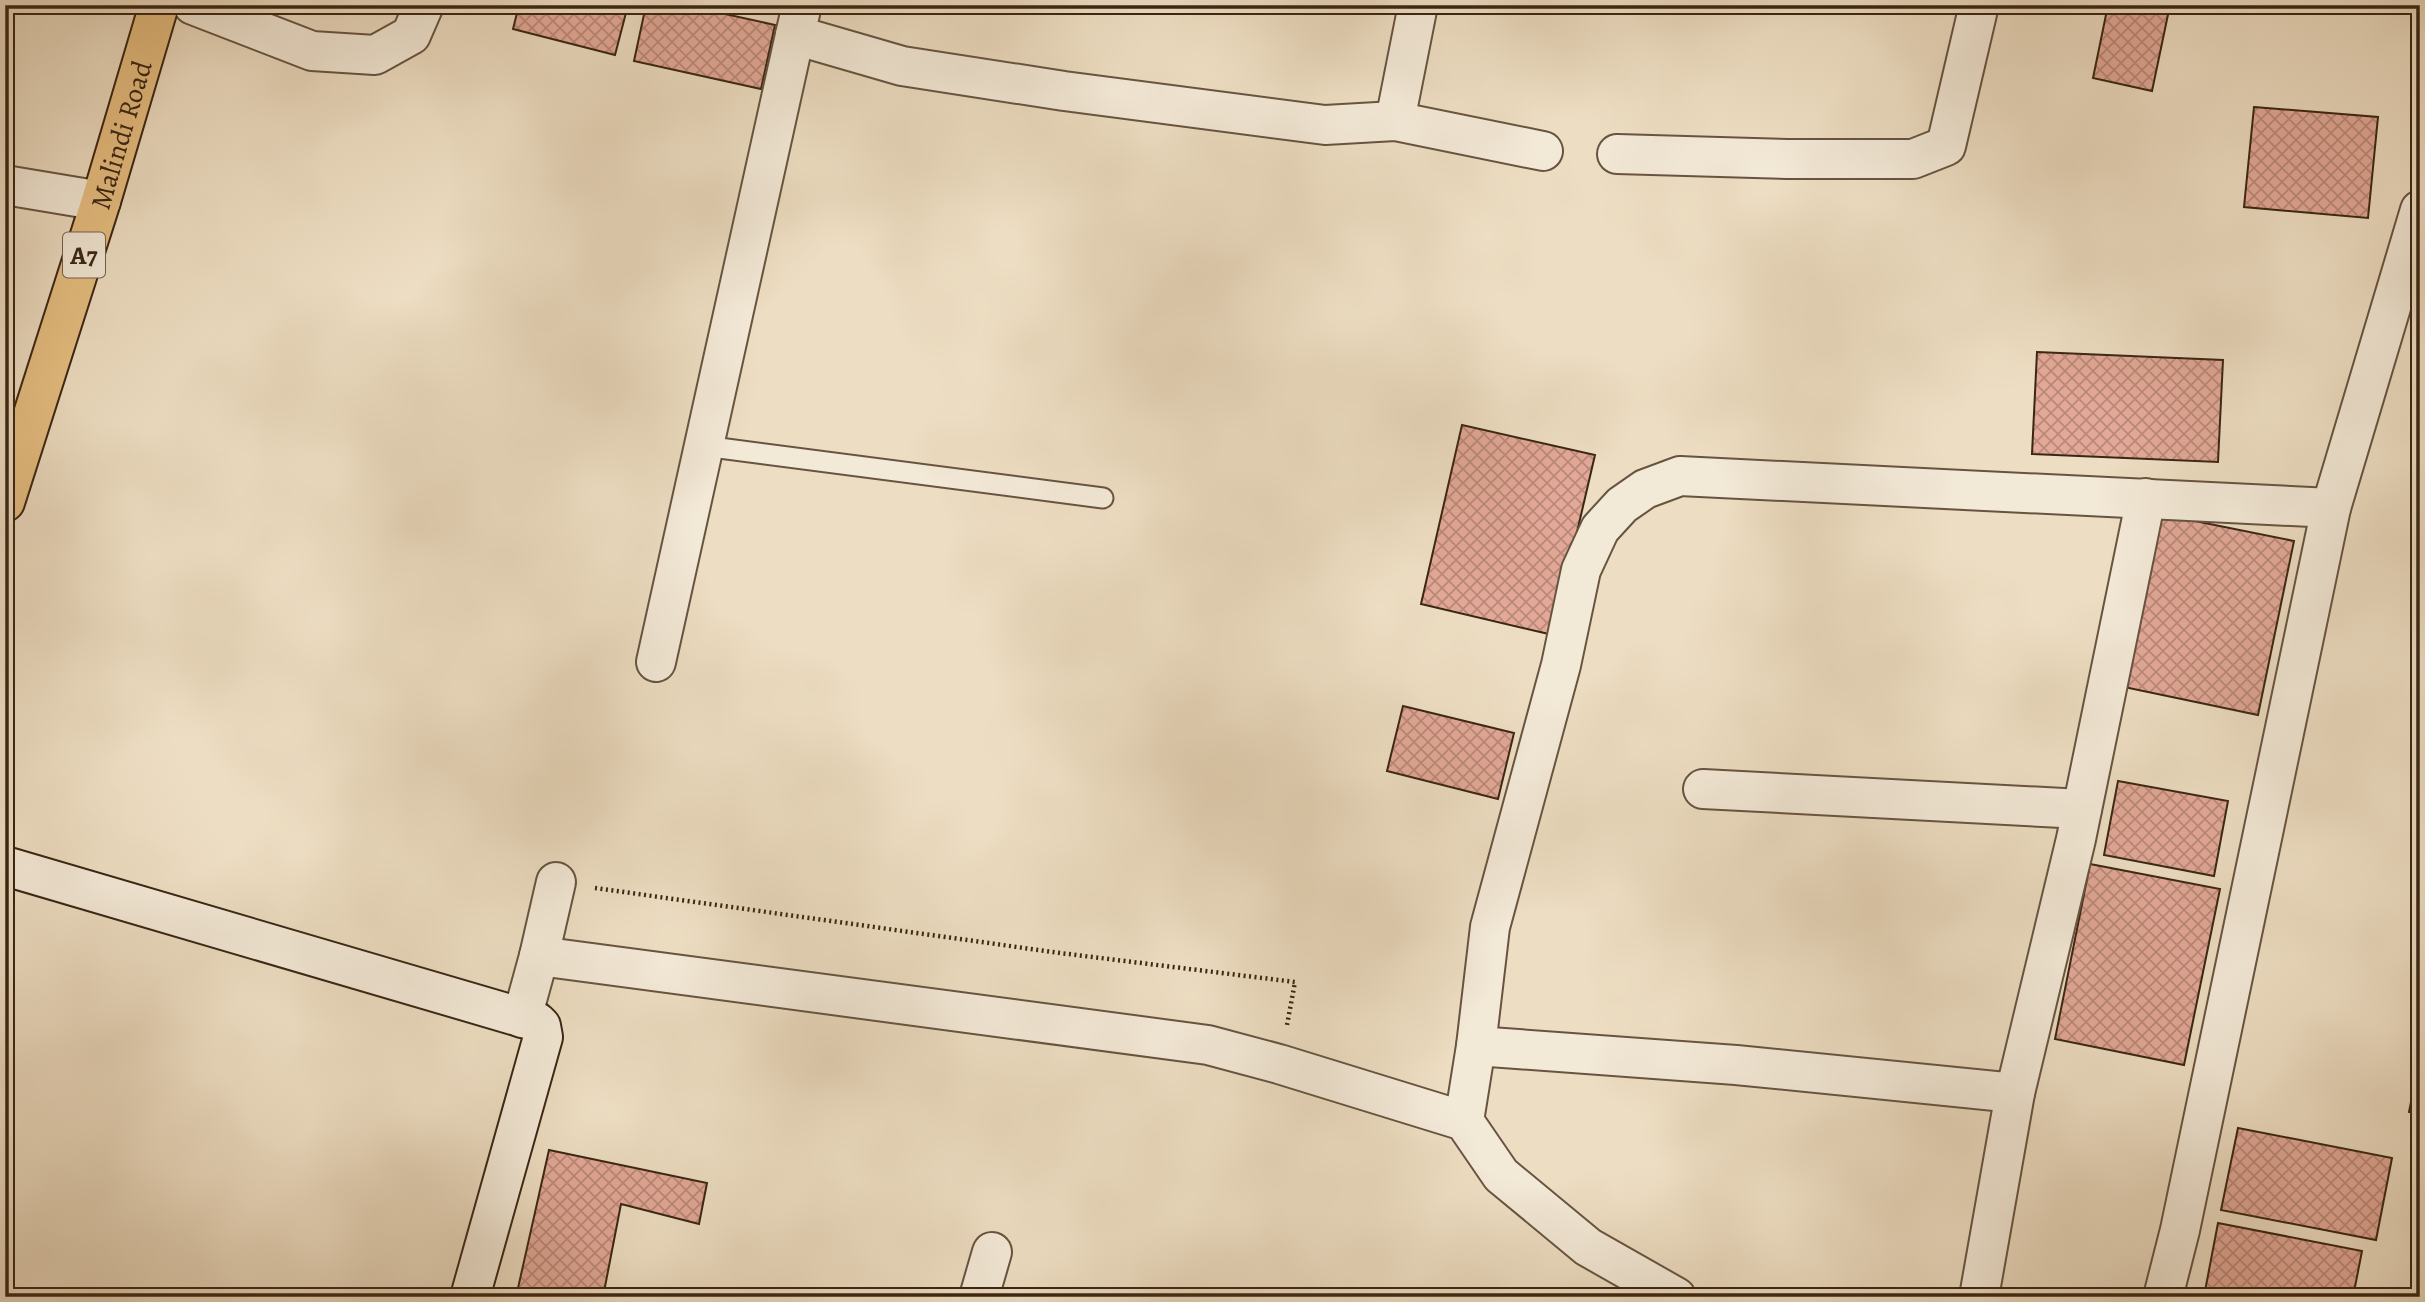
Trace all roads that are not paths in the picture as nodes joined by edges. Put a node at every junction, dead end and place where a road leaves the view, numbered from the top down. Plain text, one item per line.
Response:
1 (159, 5) edge
2 (193, 5) edge
3 (424, 5) edge
4 (1418, 5) edge
5 (1979, 5) edge
6 (799, 20) edge
7 (1395, 121) junction
8 (1543, 151) dead end
9 (1617, 154) dead end
10 (5, 185) edge
11 (101, 201) junction
12 (2420, 210) edge
13 (704, 446) junction
14 (1103, 498) dead end
15 (2146, 498) junction
16 (5, 502) edge
17 (2331, 508) junction
18 (656, 662) dead end
19 (1703, 789) dead end
20 (2082, 809) junction
21 (5, 866) edge
22 (555, 882) road end
23 (539, 956) junction
24 (522, 1018) junction
25 (1476, 1046) junction
26 (2015, 1093) junction
27 (1464, 1121) junction
28 (992, 1252) dead end
29 (470, 1297) edge
30 (979, 1297) edge
31 (1676, 1297) edge
32 (1979, 1297) edge
33 (2163, 1297) edge

1 - 11 highway, Malindi Road / A7
2 - 3 street
4 - 7 street
5 - 9 street
6 - 7 street
6 - 13 street
7 - 8 street
10 - 11 street
11 - 16 highway, Malindi Road / A7
12 - 17 street
13 - 14 lane
13 - 18 street
15 - 17 street
15 - 20 street
15 - 25 street
17 - 33 street
19 - 20 street
20 - 26 street
21 - 24 street
22 - 23 street
23 - 24 street
23 - 27 street
24 - 29 street
25 - 26 street
25 - 27 street
26 - 32 street
27 - 31 street
28 - 30 street

